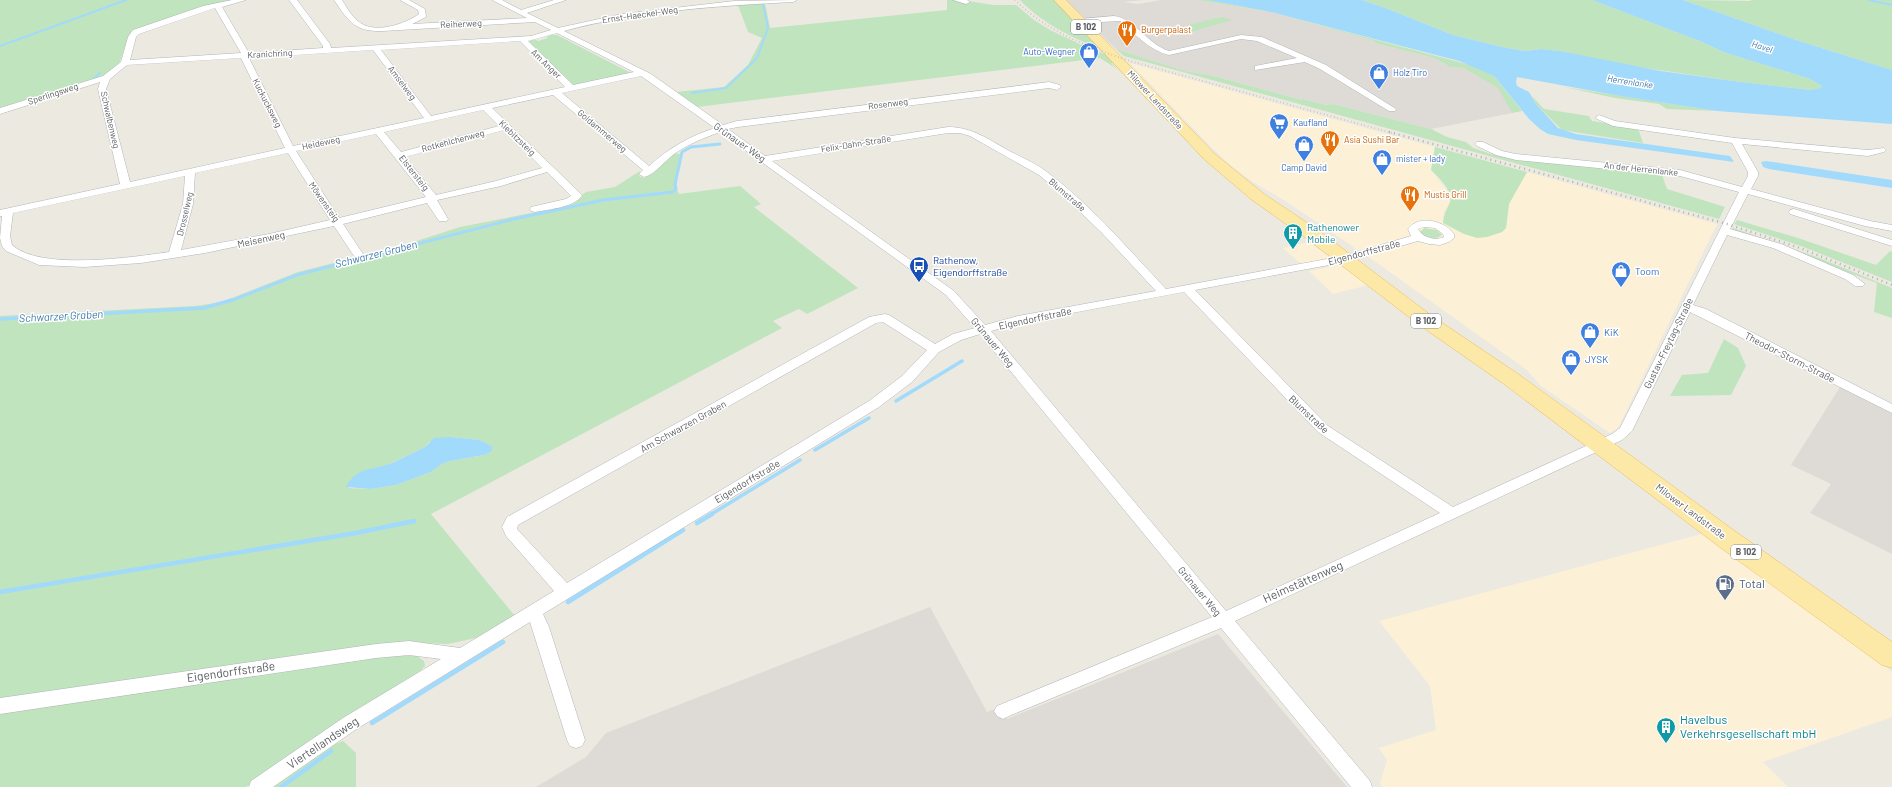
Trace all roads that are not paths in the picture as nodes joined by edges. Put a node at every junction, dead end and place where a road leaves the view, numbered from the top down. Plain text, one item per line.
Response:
1 (242, 0) edge
2 (293, 0) edge
3 (338, 0) edge
4 (404, 0) edge
5 (496, 0) edge
6 (562, 0) edge
7 (793, 0) edge
8 (957, 0) edge
9 (1060, 0) edge
10 (966, 2) dead end
11 (699, 4) edge
12 (217, 5) junction
13 (521, 12) junction
14 (536, 20) junction
15 (1080, 21) junction
16 (387, 28) junction
17 (560, 31) junction
18 (522, 39) junction
19 (375, 47) junction
20 (326, 51) junction
21 (244, 56) junction
22 (1307, 59) junction
23 (124, 63) junction
24 (1258, 68) dead end
25 (642, 73) junction
26 (106, 78) junction
27 (1057, 87) dead end
28 (571, 88) junction
29 (554, 91) junction
30 (485, 107) junction
31 (1392, 109) dead end
32 (0, 111) edge
33 (1599, 118) dead end
34 (429, 119) junction
35 (505, 127) junction
36 (721, 128) junction
37 (378, 130) junction
38 (948, 130) joint
39 (1735, 141) junction
40 (1480, 144) dead end
41 (290, 149) junction
42 (1881, 150) dead end
43 (400, 155) junction
44 (764, 159) junction
45 (548, 169) junction
46 (190, 171) junction
47 (126, 186) junction
48 (1744, 193) junction
49 (431, 199) junction
50 (535, 209) dead end
51 (4, 212) edge
52 (443, 219) dead end
53 (338, 222) junction
54 (1892, 228) edge
55 (1724, 231) junction
56 (1419, 237) dead end
57 (1892, 243) edge
58 (358, 254) dead end
59 (174, 255) junction
60 (1351, 258) junction
61 (1859, 284) dead end
62 (1187, 289) junction
63 (1164, 293) junction
64 (1687, 307) junction
65 (982, 330) junction
66 (935, 349) junction
67 (1892, 409) edge
68 (1601, 445) junction
69 (1452, 513) junction
70 (565, 592) junction
71 (534, 611) junction
72 (1223, 618) junction
73 (462, 655) junction
74 (1892, 657) edge
75 (388, 700) joint
76 (0, 706) edge
77 (1002, 712) dead end
78 (576, 740) dead end
79 (258, 787) edge
80 (1363, 787) edge

1 - 12 street
2 - 20 street
3 - 16 street, Reiherweg
4 - 16 street, Reiherweg
5 - 13 street, Grünauer Weg
6 - 13 street
7 - 11 street, Ernst-Haeckel-Weg
8 - 10 street
9 - 15 main road, Milower Landstraße / B 102
11 - 17 street, Ernst-Haeckel-Weg
12 - 21 street, Kuckucksweg
12 - 23 street
13 - 14 street, Grünauer Weg
14 - 16 street, Reiherweg
14 - 17 street, Grünauer Weg
15 - 22 street
15 - 60 main road, Milower Landstraße / B 102
17 - 18 street, Kranichring
17 - 25 street, Grünauer Weg
18 - 19 street, Kranichring
18 - 28 street, Am Anger
19 - 20 street, Kranichring
19 - 34 street, Amselweg
20 - 21 street, Kranichring
21 - 23 street, Kranichring
21 - 41 street, Kuckucksweg
22 - 24 street
22 - 31 street
23 - 26 street, Schwalbenweg
25 - 28 street, Heideweg
25 - 36 street, Grünauer Weg
26 - 32 street, Sperlingsweg
26 - 47 street, Schwalbenweg
27 - 36 street, Rosenweg
28 - 29 street, Heideweg
29 - 30 street, Heideweg
29 - 36 street, Goldammerweg
30 - 34 street, Heideweg
30 - 35 street, Kiebitzsteig
33 - 39 street
34 - 37 street, Heideweg
35 - 43 street, Rotkehlchenweg
35 - 45 street, Kiebitzsteig
36 - 44 street, Grünauer Weg
37 - 41 street, Heideweg
37 - 43 street, Elstersteig
38 - 44 street, Felix-Dahn-Straße
38 - 63 street, Blumstraße
39 - 42 street
39 - 48 street
40 - 48 street, An der Herrenlanke
41 - 46 street, Heideweg
41 - 53 street, Möwensteig
43 - 49 street, Elstersteig
44 - 65 street, Grünauer Weg
45 - 49 street, Meisenweg
45 - 50 street, Kiebitzsteig
46 - 47 street, Heideweg
46 - 59 street, Drosselweg
47 - 51 street, Heideweg
48 - 54 street
48 - 55 street, Gustav-Freytag-Straße
48 - 57 street
49 - 52 street, Elstersteig
49 - 53 street, Meisenweg
51 - 59 street, Meisenweg
53 - 58 street, Möwensteig
53 - 59 street, Meisenweg
55 - 61 street
55 - 64 street, Gustav-Freytag-Straße
56 - 60 street, Eigendorffstraße
60 - 62 street, Eigendorffstraße
60 - 68 main road, Milower Landstraße / B 102
62 - 63 street, Eigendorffstraße
62 - 69 street, Blumstraße
63 - 65 street, Eigendorffstraße
64 - 67 street, Theodor-Storm-Straße
64 - 68 street, Gustav-Freytag-Straße
65 - 66 street, Eigendorffstraße
65 - 72 street, Grünauer Weg
66 - 70 street, Eigendorffstraße
66 - 70 street, Am Schwarzen Graben
68 - 69 street, Heimstättenweg
68 - 74 main road, Milower Landstraße / B 102
69 - 72 street, Heimstättenweg
70 - 71 street, Eigendorffstraße
71 - 73 street, Eigendorffstraße
71 - 78 street
72 - 77 street, Heimstättenweg
72 - 80 street, Grünauer Weg
73 - 75 street, Eigendorffstraße
73 - 76 street, Eigendorffstraße
75 - 79 street, Viertellandsweg

